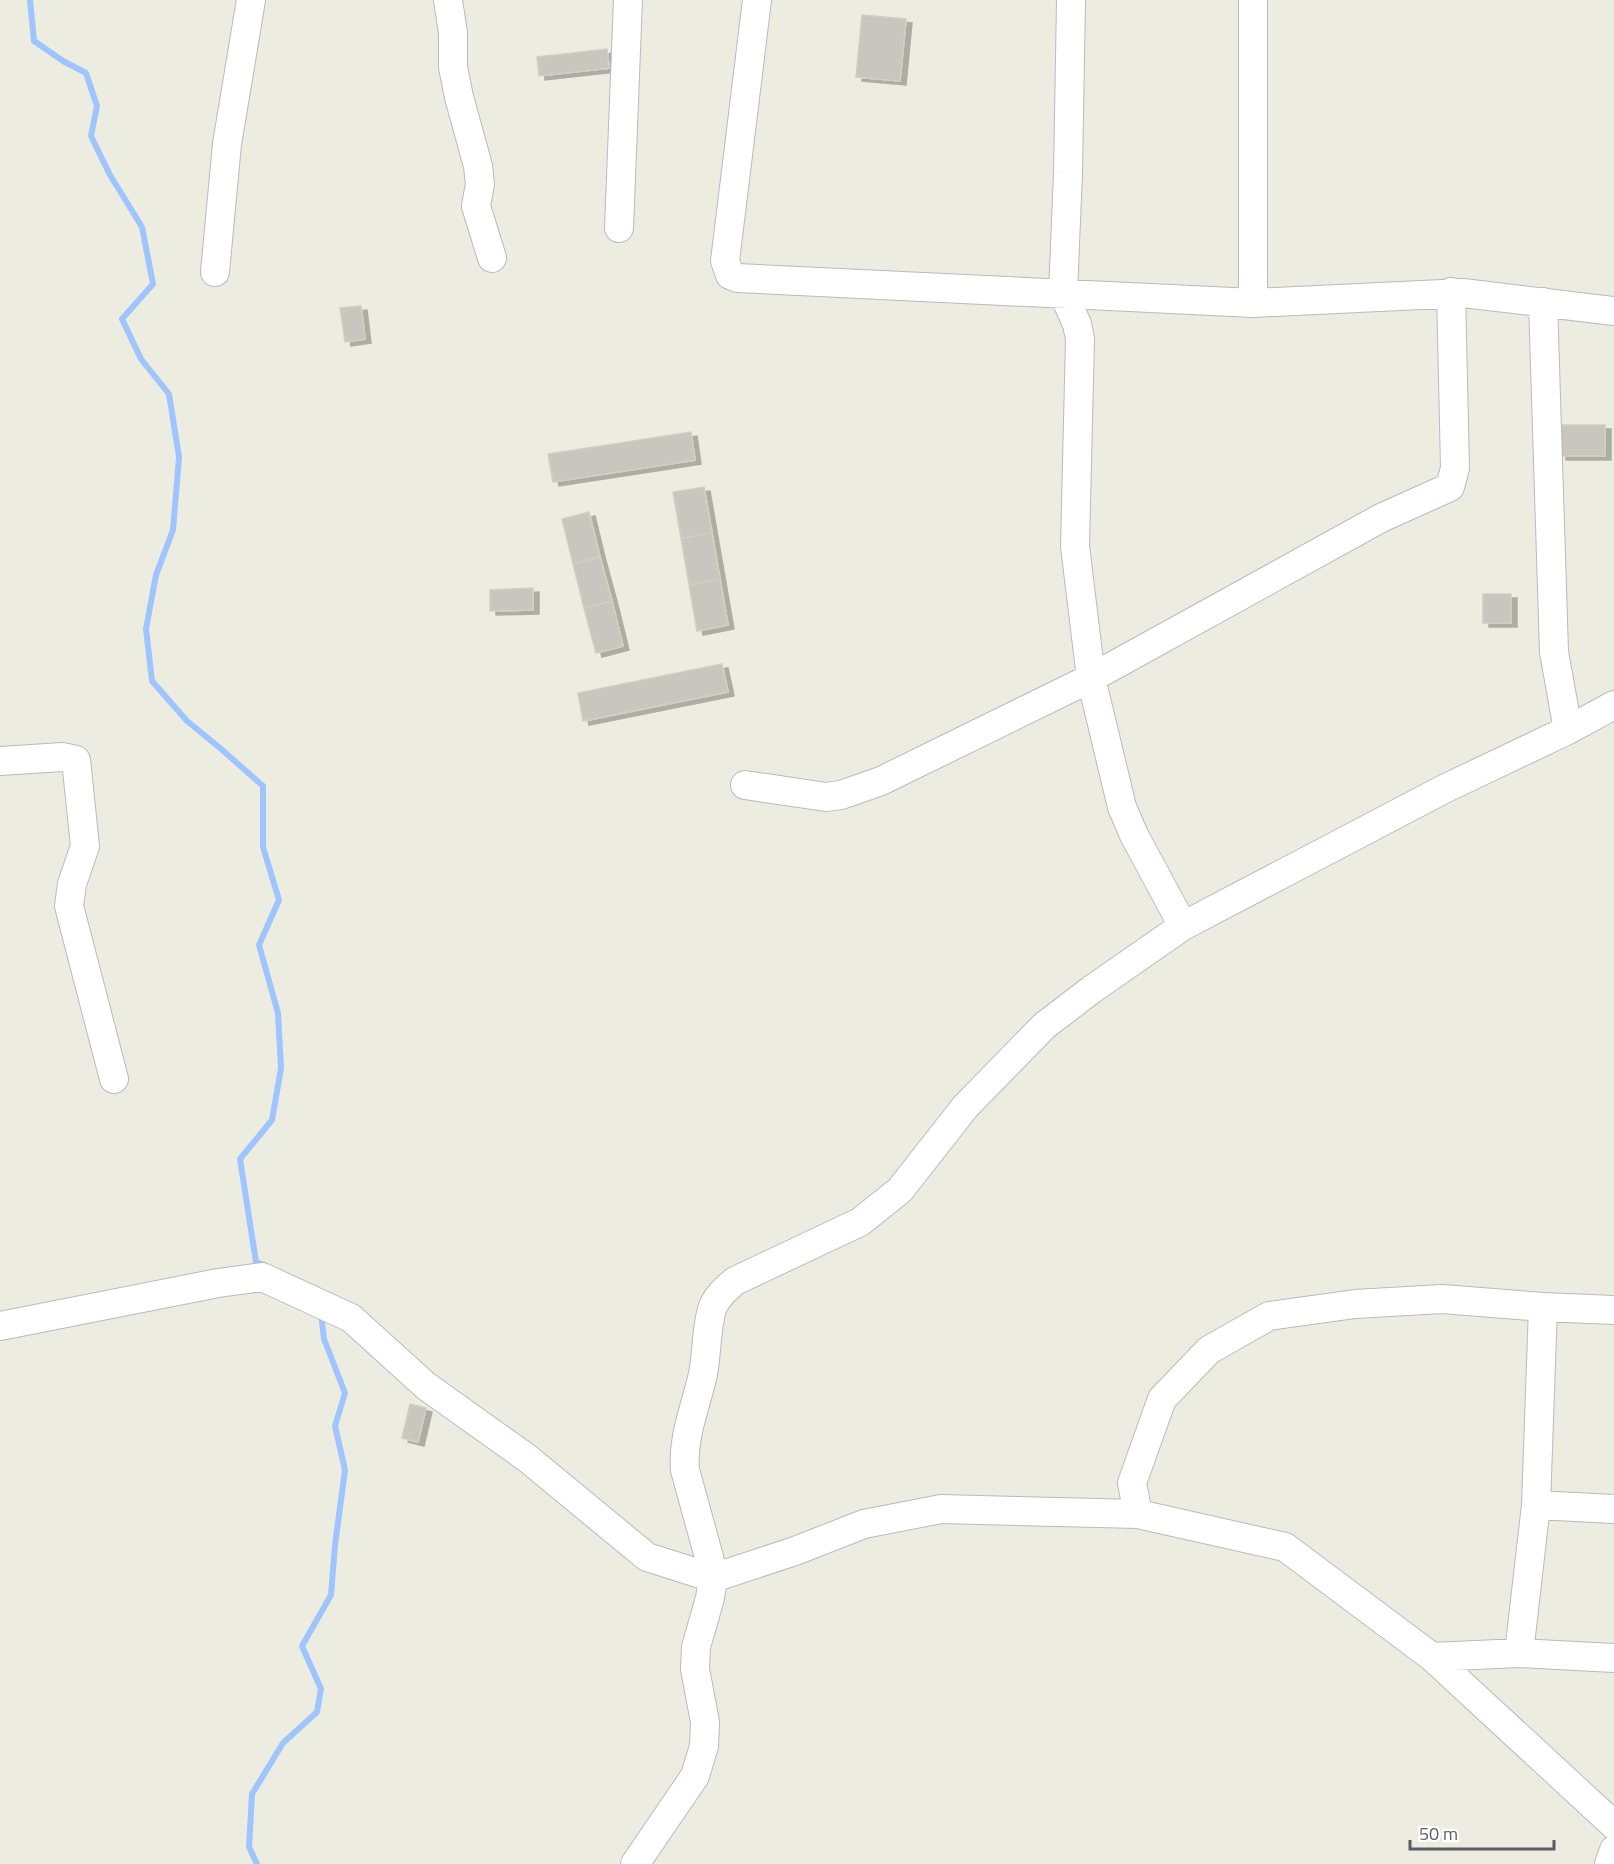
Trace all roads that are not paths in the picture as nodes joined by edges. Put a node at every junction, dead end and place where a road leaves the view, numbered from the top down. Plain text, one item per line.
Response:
1 (251, 0) edge
2 (448, 0) edge
3 (628, 0) edge
4 (757, 0) edge
5 (1071, 0) edge
6 (1253, 0) edge
7 (619, 228) dead end
8 (492, 258) dead end
9 (215, 272) dead end
10 (1451, 292) junction
11 (1063, 293) junction
12 (1543, 302) junction
13 (1253, 303) junction
14 (1614, 311) edge
15 (1091, 678) junction
16 (1614, 705) edge
17 (1568, 730) junction
18 (0, 761) edge
19 (745, 785) dead end
20 (1183, 926) junction
21 (114, 1080) dead end
22 (1543, 1307) junction
23 (1614, 1310) edge
24 (0, 1326) edge
25 (1536, 1505) junction
26 (1614, 1509) edge
27 (1138, 1514) junction
28 (712, 1578) junction
29 (1519, 1653) junction
30 (1432, 1657) junction
31 (1614, 1658) edge
32 (1614, 1825) edge
33 (1614, 1850) edge
34 (635, 1864) edge
35 (1609, 1864) edge

1 - 9 street
2 - 8 street
3 - 7 street
4 - 11 street
5 - 11 street
6 - 13 street
10 - 12 street
10 - 13 street
10 - 15 street
11 - 13 street
11 - 15 street
12 - 14 street
12 - 17 street
15 - 19 street
15 - 20 street
16 - 17 street
17 - 20 street
18 - 21 street
20 - 28 street
22 - 23 street
22 - 25 street
22 - 27 street
24 - 28 street
25 - 26 street
25 - 29 street
27 - 28 street
27 - 30 street
28 - 34 street
29 - 30 street
29 - 31 street
30 - 32 street
33 - 35 street

